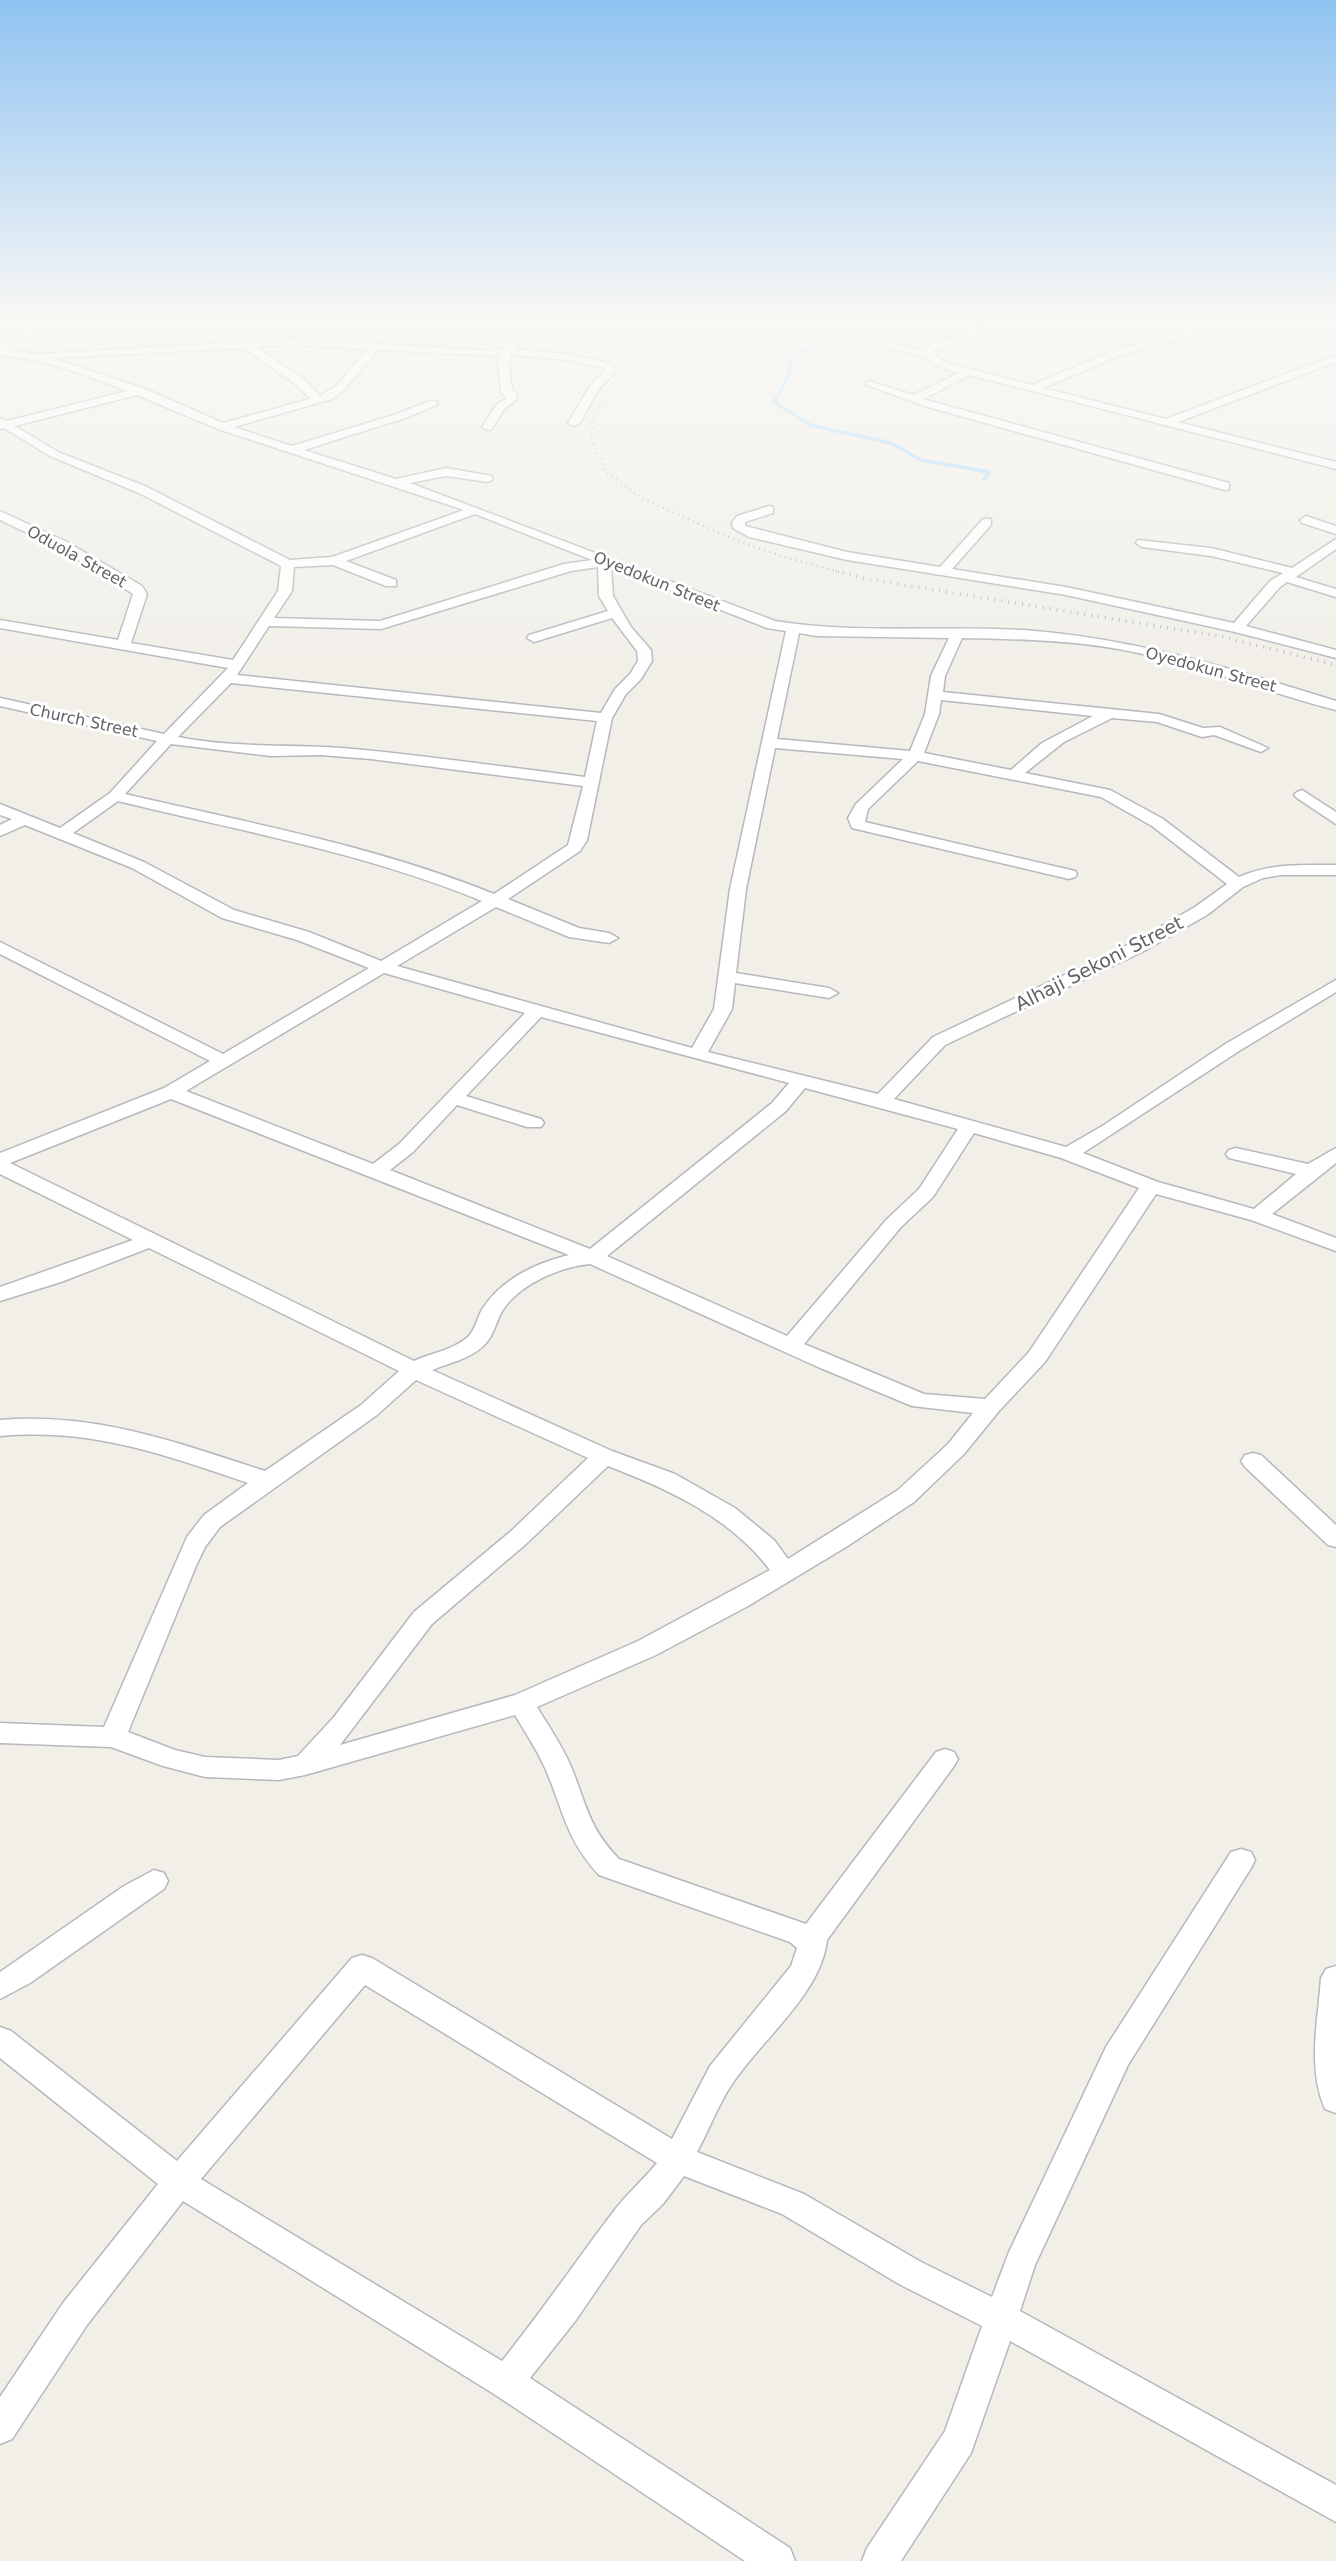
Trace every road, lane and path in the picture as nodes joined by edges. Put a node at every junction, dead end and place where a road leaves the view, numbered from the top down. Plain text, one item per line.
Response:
1 (29, 440) edge
2 (263, 440) edge
3 (325, 440) edge
4 (1062, 440) edge
5 (1235, 440) edge
6 (294, 449) junction
7 (1336, 466) edge
8 (488, 478) dead end
9 (398, 481) junction
10 (1225, 486) dead end
11 (769, 510) dead end
12 (473, 511) junction
13 (0, 515) edge
14 (1306, 520) dead end
15 (987, 522) dead end
16 (1336, 530) edge
17 (1142, 543) dead end
18 (1336, 543) edge
19 (601, 560) junction
20 (334, 561) junction
21 (288, 564) junction
22 (944, 570) junction
23 (1289, 574) junction
24 (391, 583) dead end
25 (1336, 593) edge
26 (616, 613) junction
27 (263, 622) junction
28 (0, 624) edge
29 (1237, 628) junction
30 (793, 630) junction
31 (958, 632) junction
32 (534, 638) dead end
33 (123, 647) junction
34 (1336, 654) edge
35 (232, 671) junction
36 (935, 695) junction
37 (0, 702) edge
38 (1336, 706) edge
39 (1108, 714) junction
40 (605, 718) junction
41 (167, 738) junction
42 (767, 743) junction
43 (1261, 748) dead end
44 (915, 756) junction
45 (1016, 774) junction
46 (593, 783) junction
47 (116, 796) junction
48 (1302, 796) dead end
49 (0, 809) edge
50 (1336, 819) edge
51 (23, 820) junction
52 (0, 831) edge
53 (62, 834) junction
54 (1336, 870) edge
55 (1069, 874) dead end
56 (1237, 884) junction
57 (494, 901) junction
58 (608, 938) dead end
59 (0, 947) edge
60 (382, 967) junction
61 (729, 977) junction
62 (1336, 985) edge
63 (829, 993) dead end
64 (538, 1010) junction
65 (697, 1055) junction
66 (221, 1060) junction
67 (800, 1082) junction
68 (171, 1091) junction
69 (453, 1098) junction
70 (882, 1101) junction
71 (534, 1123) dead end
72 (970, 1125) junction
73 (1068, 1154) junction
74 (1236, 1154) dead end
75 (1336, 1154) edge
76 (0, 1160) edge
77 (0, 1166) edge
78 (1311, 1171) junction
79 (374, 1173) junction
80 (1151, 1186) junction
81 (1258, 1216) junction
82 (148, 1241) junction
83 (1336, 1245) edge
84 (593, 1257) junction
85 (0, 1294) edge
86 (791, 1345) junction
87 (414, 1370) junction
88 (991, 1406) junction
89 (0, 1428) edge
90 (604, 1457) junction
91 (1253, 1461) dead end
92 (266, 1480) junction
93 (1336, 1539) edge
94 (784, 1571) junction
95 (522, 1703) junction
96 (0, 1733) edge
97 (113, 1737) junction
98 (945, 1759) dead end
99 (305, 1765) junction
100 (1241, 1860) dead end
101 (154, 1881) dead end
102 (813, 1937) junction
103 (1336, 1978) edge
104 (0, 1987) edge
105 (0, 2040) edge
106 (1336, 2099) edge
107 (678, 2159) junction
108 (179, 2182) junction
109 (1002, 2319) junction
110 (506, 2382) junction
111 (0, 2427) edge
112 (1336, 2504) edge
113 (776, 2561) edge
114 (880, 2561) edge

1 - 21 street
2 - 6 street, Oyedokun Street
3 - 6 street
4 - 10 street
5 - 7 street
6 - 9 street, Oyedokun Street
8 - 9 street
9 - 12 street, Oyedokun Street
11 - 22 street
12 - 19 street, Oyedokun Street
12 - 20 street
13 - 33 street, Oduola Street
14 - 16 street
15 - 22 street
17 - 23 street
18 - 23 street
19 - 26 street
19 - 27 street
19 - 30 street, Oyedokun Street
20 - 21 street
20 - 24 street
21 - 27 street
22 - 29 street
23 - 25 street
23 - 29 street
26 - 32 street
26 - 40 street
27 - 35 street
28 - 33 street
29 - 34 street
30 - 31 street, Oyedokun Street
30 - 42 street
31 - 36 street
31 - 38 street, Oyedokun Street
33 - 35 street
35 - 40 street
35 - 41 street
36 - 39 street
36 - 44 street
37 - 41 street, Church Street
39 - 43 street
39 - 45 street
40 - 46 street
41 - 46 street, Church Street
41 - 47 street
42 - 44 street
42 - 61 street
44 - 45 street
44 - 55 street
45 - 56 street
46 - 57 street
47 - 53 street
47 - 57 street
48 - 50 street
49 - 51 street
51 - 52 street
51 - 53 street
53 - 60 street
54 - 56 street, Alhaji Sekoni Street
56 - 70 street, Alhaji Sekoni Street
57 - 58 street
57 - 60 street
59 - 66 street
60 - 64 street
60 - 66 street
61 - 63 street
61 - 65 street
62 - 73 street
64 - 65 street
64 - 69 street
65 - 67 street
66 - 68 street
67 - 70 street
67 - 84 street
68 - 76 street
68 - 79 street
69 - 71 street
69 - 79 street
70 - 72 street
72 - 73 street
72 - 86 street
73 - 80 street
74 - 78 street
75 - 78 street
77 - 82 street
78 - 81 street
79 - 84 street
80 - 81 street
80 - 88 street
81 - 83 street
82 - 85 street
82 - 87 street
84 - 86 street
84 - 87 street
86 - 88 street
87 - 90 street
87 - 92 street
88 - 94 street
89 - 92 street
90 - 94 street
90 - 99 street
91 - 93 street
92 - 97 street
94 - 95 street
95 - 99 street
95 - 102 street
96 - 97 street
97 - 99 street
98 - 102 street
100 - 109 street
101 - 104 street
102 - 107 street
103 - 106 street
105 - 108 street
107 - 108 street
107 - 109 street
107 - 110 street
108 - 110 street
108 - 111 street
109 - 112 street
109 - 114 street
110 - 113 street

